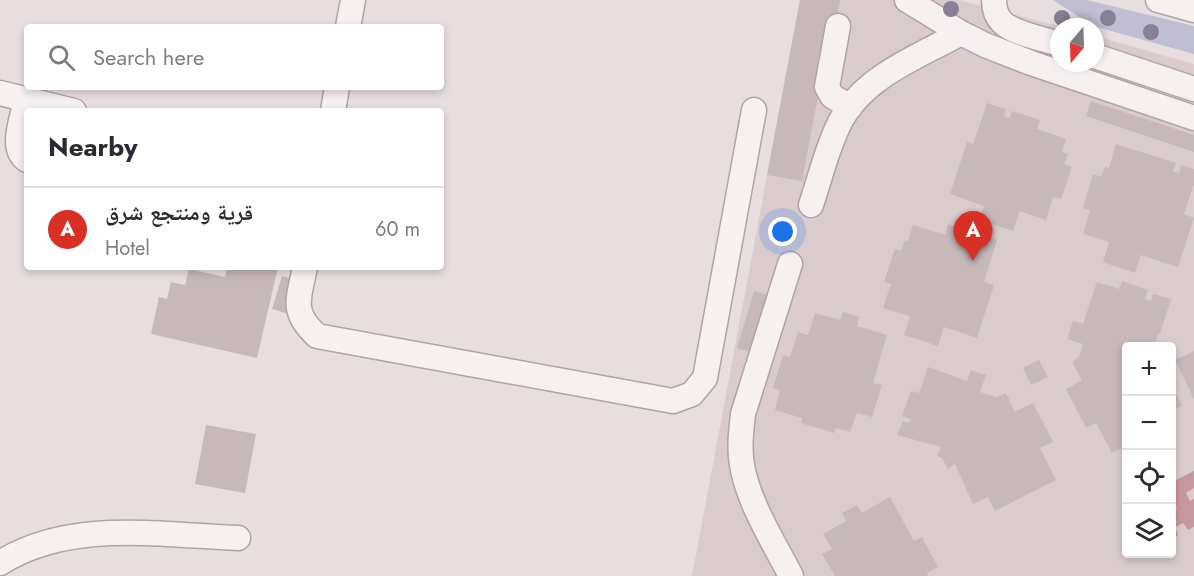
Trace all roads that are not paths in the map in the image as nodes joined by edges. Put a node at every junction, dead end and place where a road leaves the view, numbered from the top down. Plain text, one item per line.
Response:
1 (353, 0) edge
2 (907, 0) edge
3 (994, 0) edge
4 (1158, 0) edge
5 (1194, 10) edge
6 (349, 24) edge
7 (838, 26) dead end
8 (961, 33) junction
9 (1050, 41) edge
10 (1104, 59) edge
11 (1194, 88) edge
12 (336, 90) edge
13 (0, 93) edge
14 (26, 100) junction
15 (850, 107) junction
16 (24, 108) edge
17 (61, 108) edge
18 (334, 108) edge
19 (24, 109) edge
20 (754, 110) dead end
21 (1194, 118) edge
22 (24, 157) edge
23 (811, 205) dead end
24 (790, 264) dead end
25 (303, 270) edge
26 (238, 538) dead end
27 (0, 563) edge
28 (791, 576) edge

1 - 6 street
2 - 8 street
3 - 9 street
4 - 5 street
7 - 15 street
8 - 15 street
8 - 21 street
10 - 11 street
12 - 18 street
13 - 14 street
14 - 16 street
14 - 17 street
15 - 23 street
19 - 22 street
20 - 25 street
24 - 28 street
26 - 27 street

